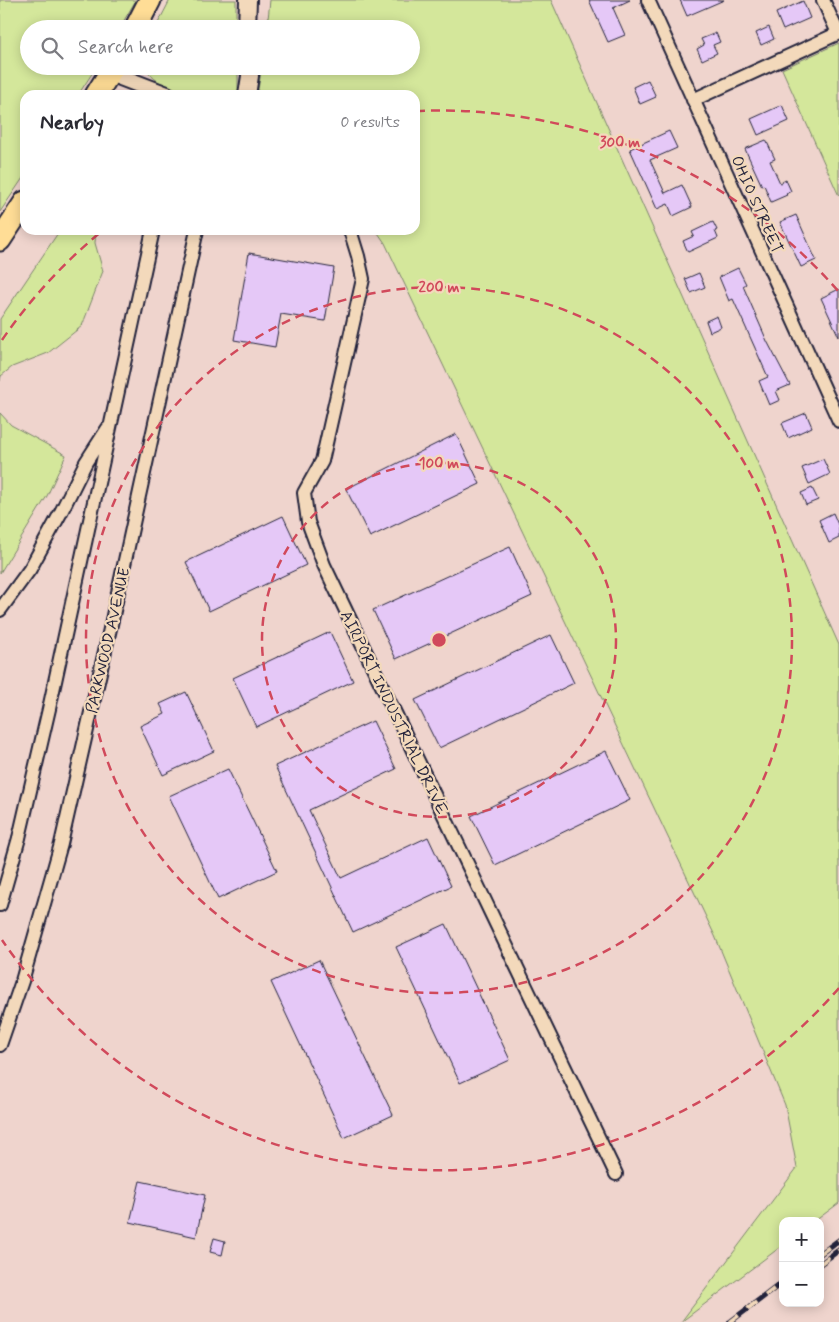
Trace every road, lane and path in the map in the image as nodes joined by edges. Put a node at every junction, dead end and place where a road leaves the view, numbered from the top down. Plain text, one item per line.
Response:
1 (150, 0) edge
2 (248, 0) edge
3 (648, 0) edge
4 (823, 0) edge
5 (140, 20) edge
6 (247, 20) edge
7 (838, 33) edge
8 (109, 75) edge
9 (123, 75) edge
10 (250, 75) edge
11 (99, 90) edge
12 (156, 90) edge
13 (248, 90) edge
14 (693, 100) junction
15 (20, 210) edge
16 (152, 235) edge
17 (196, 235) edge
18 (352, 235) edge
19 (0, 240) edge
20 (839, 421) edge
21 (112, 422) junction
22 (0, 610) edge
23 (0, 905) edge
24 (0, 1045) edge
25 (616, 1174) dead end

1 - 5 highway
2 - 6 street
3 - 14 street, OHIO STREET
4 - 7 street
7 - 14 street
8 - 11 highway
9 - 12 street
10 - 13 street
14 - 20 street, OHIO STREET
15 - 19 highway
16 - 21 street
17 - 24 street, PARKWOOD AVENUE
18 - 25 street, AIRPORT INDUSTRIAL DRIVE
21 - 22 street
21 - 23 street

